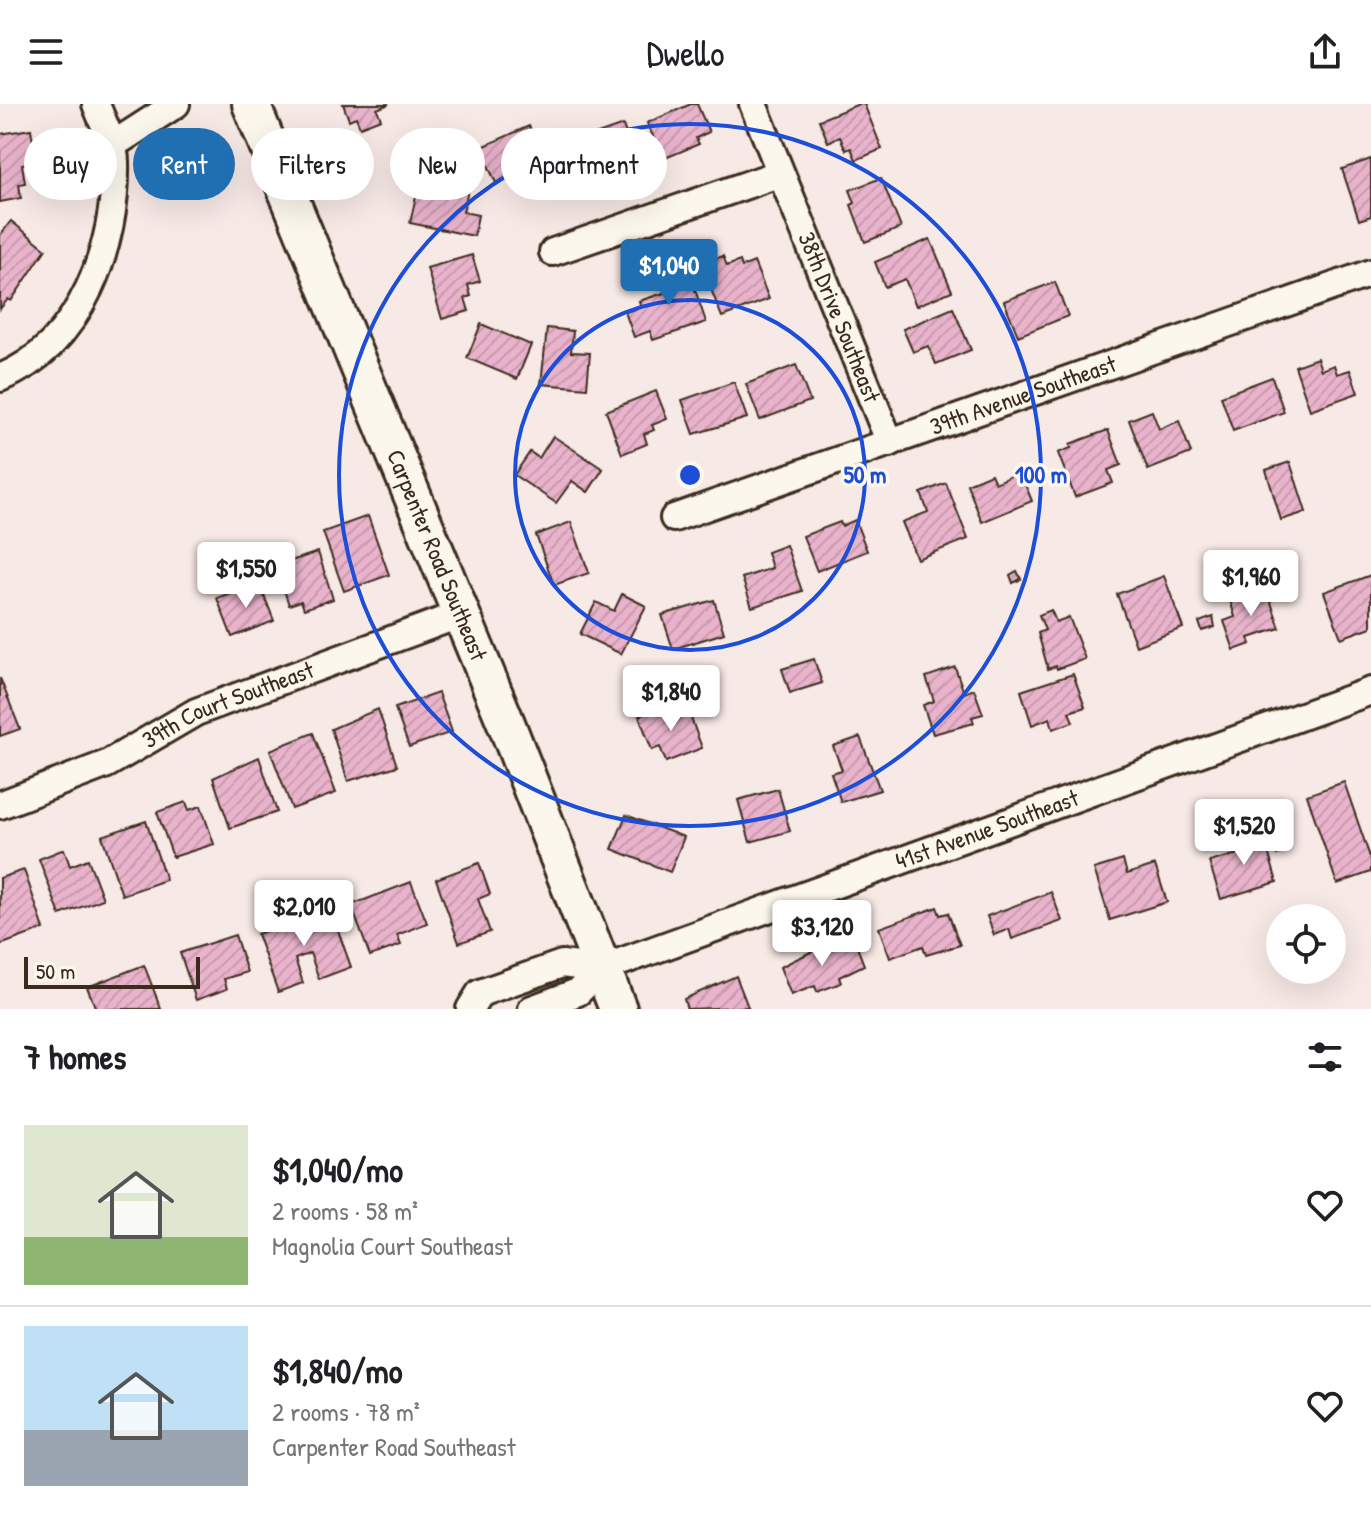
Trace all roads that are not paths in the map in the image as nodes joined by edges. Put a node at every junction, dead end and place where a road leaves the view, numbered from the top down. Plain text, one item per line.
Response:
1 (96, 104) edge
2 (176, 104) edge
3 (251, 104) edge
4 (753, 104) edge
5 (105, 128) edge
6 (117, 142) edge
7 (778, 174) junction
8 (112, 200) edge
9 (553, 252) dead end
10 (1371, 273) edge
11 (0, 378) edge
12 (890, 443) junction
13 (674, 518) dead end
14 (461, 614) junction
15 (1371, 691) edge
16 (0, 805) edge
17 (601, 969) junction
18 (470, 1009) edge
19 (532, 1009) edge
20 (618, 1009) edge

1 - 5 street
2 - 6 street
3 - 14 street, Carpenter Road Southeast
4 - 7 street, 38th Drive Southeast
7 - 9 street
7 - 12 street, 38th Drive Southeast
8 - 11 street
10 - 12 street, 39th Avenue Southeast
12 - 13 street, 39th Avenue Southeast
14 - 16 street, 39th Court Southeast
14 - 17 street, Carpenter Road Southeast
15 - 17 street, 41st Avenue Southeast
17 - 18 street, 41st Avenue Southeast
17 - 19 street, 41st Avenue Southeast
17 - 20 street, Carpenter Road Southeast

